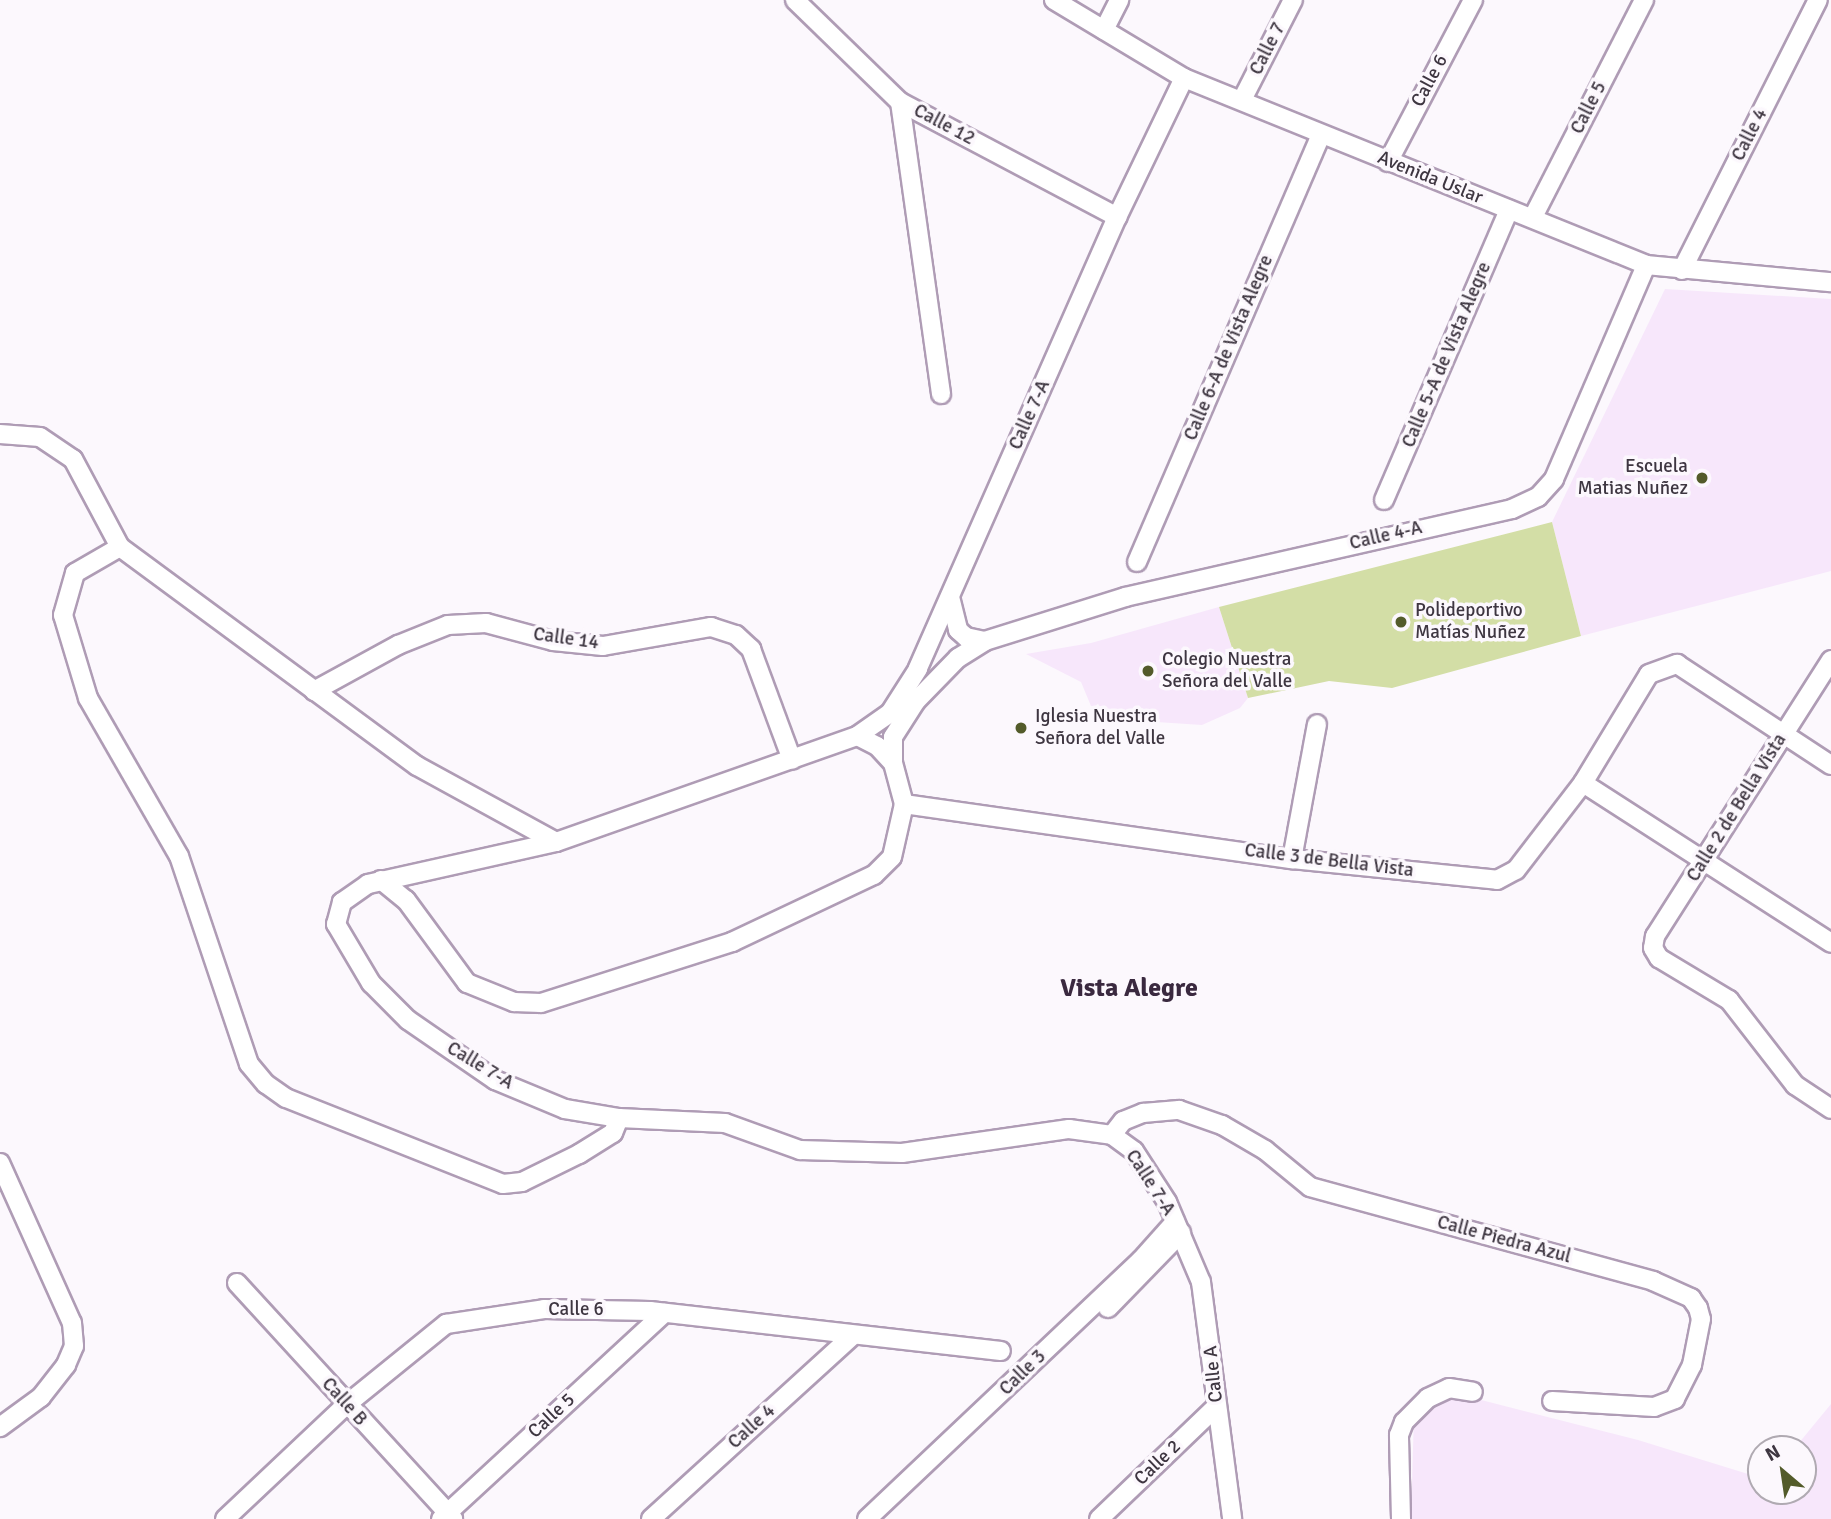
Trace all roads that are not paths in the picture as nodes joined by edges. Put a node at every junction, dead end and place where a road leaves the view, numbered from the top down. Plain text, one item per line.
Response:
1 (795, 0) edge
2 (1054, 0) edge
3 (1119, 0) edge
4 (1293, 0) edge
5 (1473, 0) edge
6 (1644, 0) edge
7 (1818, 0) edge
8 (1104, 30) junction
9 (1184, 78) junction
10 (1243, 99) junction
11 (900, 102) junction
12 (1321, 135) junction
13 (1388, 162) junction
14 (1509, 210) junction
15 (1117, 217) junction
16 (1533, 217) junction
17 (1646, 265) junction
18 (1682, 270) junction
19 (1831, 282) edge
20 (941, 394) dead end
21 (0, 434) edge
22 (1384, 500) dead end
23 (120, 547) junction
24 (1138, 562) dead end
25 (950, 597) junction
26 (985, 641) junction
27 (1831, 660) edge
28 (314, 691) junction
29 (1317, 724) dead end
30 (1783, 733) junction
31 (857, 736) junction
32 (792, 760) junction
33 (893, 763) junction
34 (1831, 765) edge
35 (1583, 783) junction
36 (904, 804) junction
37 (556, 842) junction
38 (1292, 859) junction
39 (1705, 863) junction
40 (381, 880) junction
41 (1831, 943) edge
42 (1831, 1109) edge
43 (619, 1118) junction
44 (1112, 1135) junction
45 (0, 1163) edge
46 (1178, 1227) junction
47 (237, 1283) dead end
48 (664, 1313) junction
49 (853, 1335) junction
50 (1001, 1351) dead end
51 (1014, 1389) junction
52 (1473, 1392) dead end
53 (1552, 1401) dead end
54 (346, 1405) junction
55 (1217, 1406) junction
56 (2, 1419) edge
57 (447, 1517) edge
58 (225, 1519) edge
59 (651, 1519) edge
60 (867, 1519) edge
61 (881, 1519) edge
62 (1099, 1519) edge
63 (1232, 1519) edge
64 (1401, 1519) edge

1 - 11 street, Calle 12
2 - 8 street, Avenida Uslar
3 - 8 street
4 - 10 street, Calle 7
5 - 13 street, Calle 6
6 - 16 street, Calle 5
7 - 18 street, Calle 4
8 - 9 street, Avenida Uslar
9 - 10 street, Avenida Uslar
9 - 15 street, Calle 7-A
10 - 12 street, Avenida Uslar
11 - 15 street, Calle 12
11 - 20 street
12 - 13 street, Avenida Uslar
12 - 24 street, Calle 6-A de Vista Alegre
13 - 14 street, Avenida Uslar
14 - 16 street, Avenida Uslar
14 - 22 street, Calle 5-A de Vista Alegre
15 - 25 street, Calle 7-A
16 - 17 street, Avenida Uslar
17 - 18 street, Avenida Uslar
17 - 26 street, Calle 4-A
18 - 19 street, Avenida Uslar
21 - 23 street
23 - 28 street
23 - 43 street
25 - 26 street
25 - 31 street, Calle 7-A
26 - 33 street
27 - 30 street, Calle 2 de Bella Vista
28 - 32 street, Calle 14
28 - 37 street
29 - 38 street
30 - 34 street
30 - 35 street, Calle 3 de Bella Vista
30 - 39 street, Calle 2 de Bella Vista
31 - 32 street, Calle 7-A
31 - 33 street
32 - 37 street, Calle 7-A
33 - 36 street
35 - 38 street, Calle 3 de Bella Vista
35 - 39 street
36 - 38 street, Calle 3 de Bella Vista
36 - 40 street
37 - 40 street, Calle 7-A
39 - 41 street
39 - 42 street, Calle 2 de Bella Vista
40 - 43 street, Calle 7-A
43 - 44 street, Calle 7-A
44 - 46 street, Calle 7-A
44 - 53 street, Calle Piedra Azul
45 - 56 street
46 - 51 street, Calle 3
46 - 55 street, Calle A
47 - 54 street, Calle B
48 - 49 street, Calle 6
48 - 54 street, Calle 6
48 - 57 street, Calle 5
49 - 50 street, Calle 6
49 - 59 street, Calle 4
51 - 60 street, Calle 3
51 - 61 street, Calle 3
52 - 64 street
54 - 57 street, Calle B
54 - 58 street, Calle 6
55 - 62 street, Calle 2
55 - 63 street, Calle A

